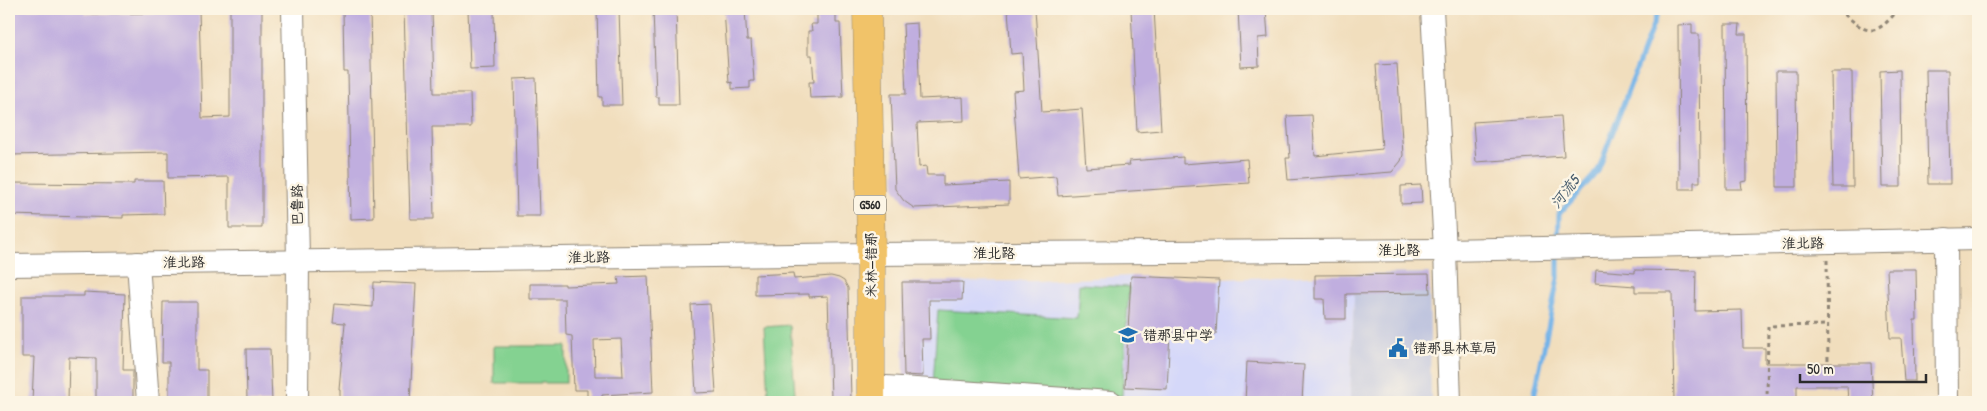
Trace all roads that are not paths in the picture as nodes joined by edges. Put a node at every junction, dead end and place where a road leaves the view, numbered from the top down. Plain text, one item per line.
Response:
1 (293, 9) edge
2 (867, 9) edge
3 (1432, 9) edge
4 (1946, 239) junction
5 (1978, 239) edge
6 (1445, 250) junction
7 (871, 254) junction
8 (298, 260) junction
9 (138, 263) junction
10 (9, 265) edge
11 (871, 394) edge
12 (148, 402) edge
13 (297, 402) edge
14 (1111, 402) edge
15 (1450, 402) edge
16 (1947, 402) edge

1 - 8 street, 巴鲁路
2 - 7 highway, 米林—错那 / G560
3 - 6 street
4 - 5 street, 淮北路
4 - 6 street, 淮北路
4 - 16 street
6 - 7 street, 淮北路
6 - 15 street
7 - 8 street, 淮北路
7 - 11 highway, 米林—错那 / G560
8 - 9 street, 淮北路
8 - 13 street, 巴鲁路
9 - 10 street, 淮北路
9 - 12 street
11 - 14 street

